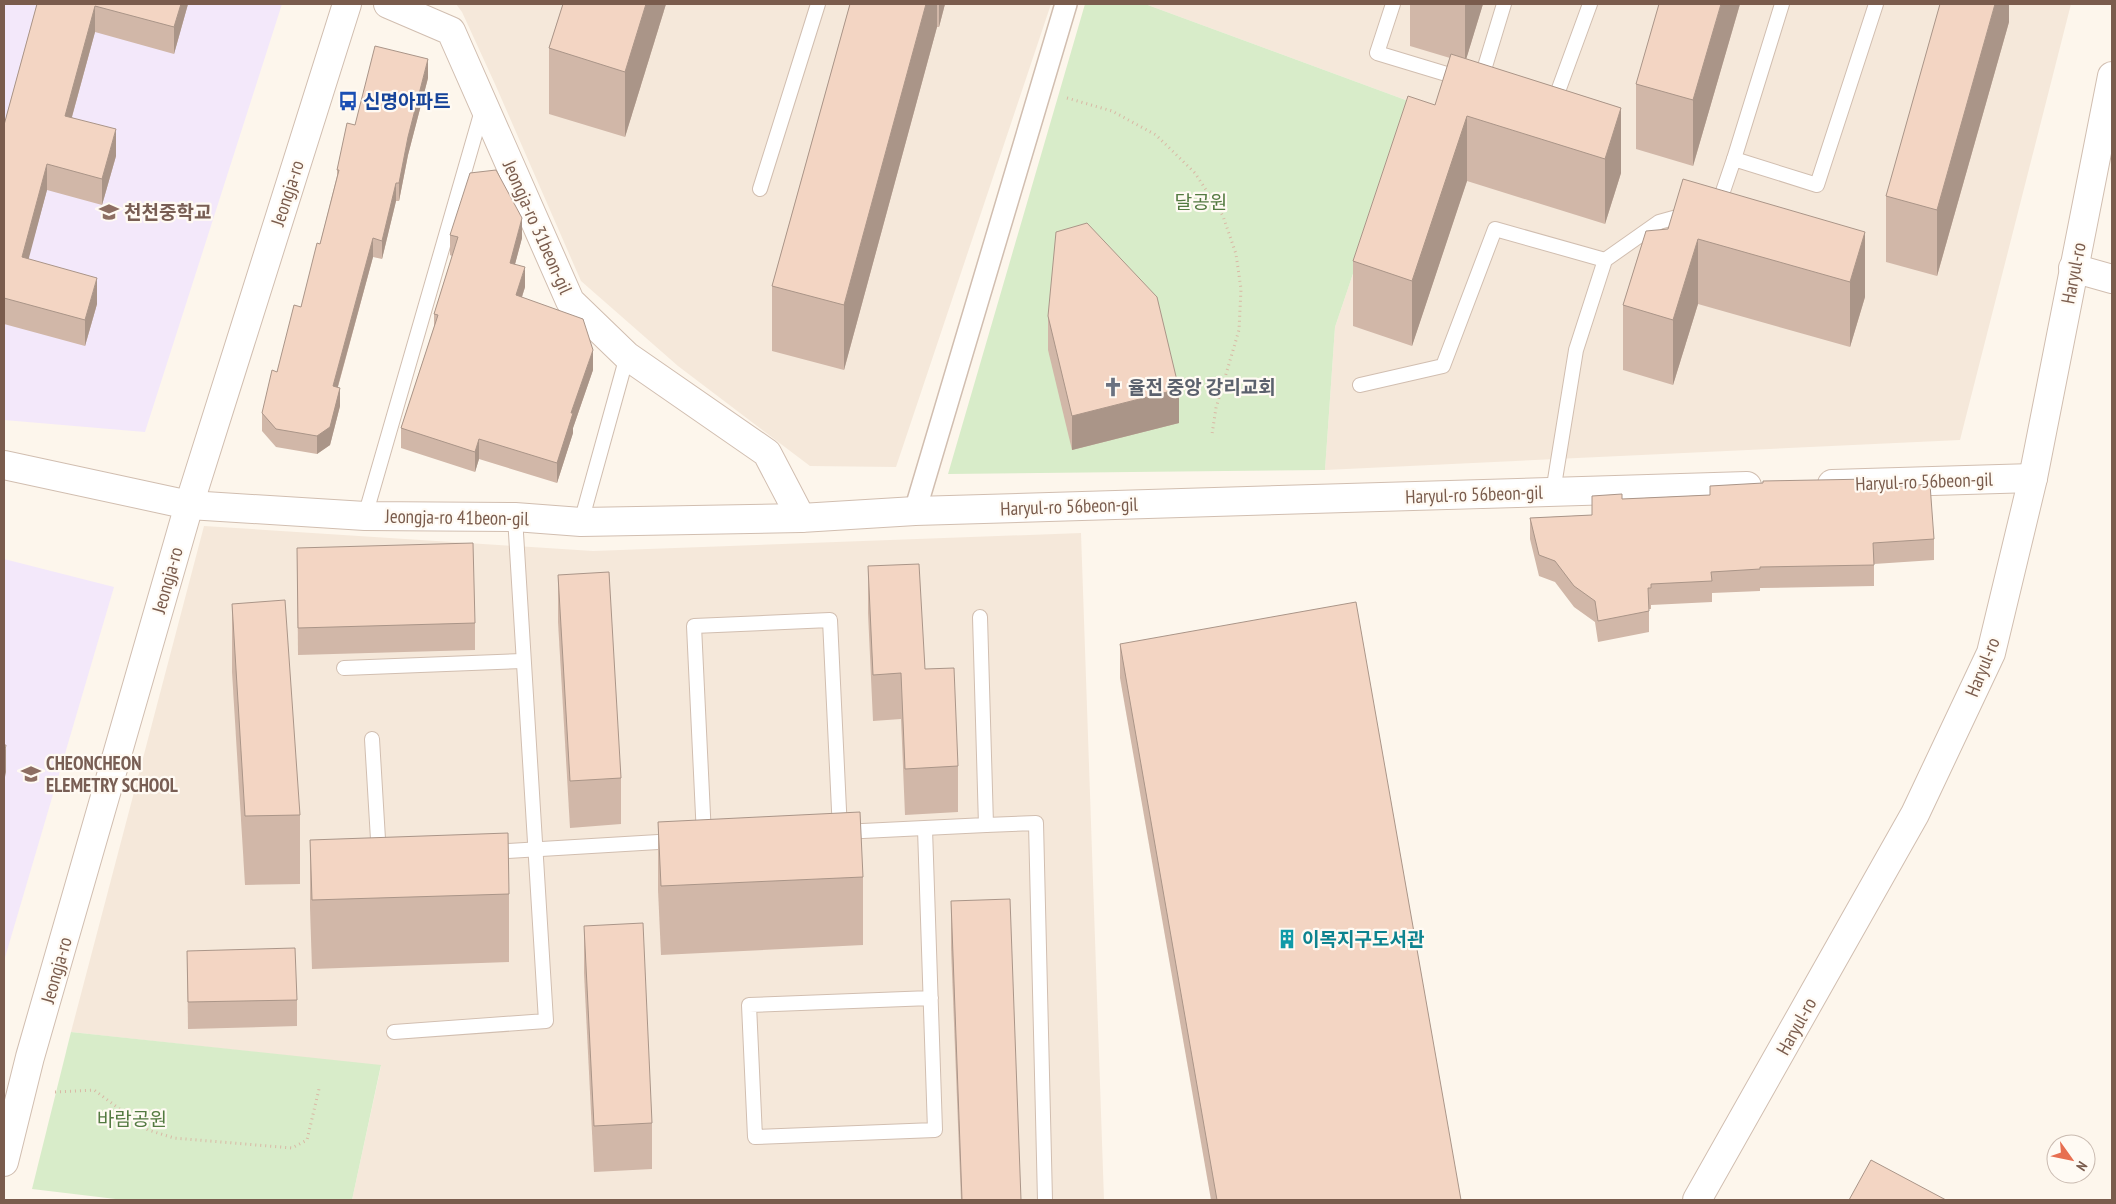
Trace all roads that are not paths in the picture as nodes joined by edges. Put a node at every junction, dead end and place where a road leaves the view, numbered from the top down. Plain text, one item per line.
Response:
1 (347, 4) edge
2 (388, 4) edge
3 (818, 4) edge
4 (1066, 4) edge
5 (1393, 4) edge
6 (1504, 4) edge
7 (1590, 4) edge
8 (1782, 4) edge
9 (1876, 4) edge
10 (2112, 76) edge
11 (1536, 100) edge
12 (484, 104) junction
13 (1734, 159) junction
14 (760, 189) dead end
15 (1605, 260) junction
16 (2073, 268) junction
17 (2112, 279) edge
18 (627, 356) junction
19 (1360, 385) dead end
20 (4, 465) edge
21 (2033, 478) junction
22 (1808, 485) edge
23 (1768, 486) edge
24 (1553, 492) junction
25 (189, 505) junction
26 (915, 511) junction
27 (365, 516) junction
28 (516, 517) junction
29 (801, 518) junction
30 (581, 522) junction
31 (980, 617) dead end
32 (523, 661) junction
33 (344, 668) dead end
34 (372, 739) dead end
35 (986, 825) junction
36 (926, 829) junction
37 (536, 848) junction
38 (477, 853) edge
39 (389, 861) edge
40 (931, 998) junction
41 (394, 1032) dead end
42 (4, 1162) edge
43 (1045, 1200) edge
44 (1697, 1200) edge

1 - 25 street, Jeongja-ro
2 - 12 street, Jeongja-ro 31beon-gil
3 - 14 lane
4 - 26 street
5 - 6 lane
7 - 11 lane
8 - 13 lane
9 - 13 lane
10 - 16 street, Haryul-ro
12 - 18 street, Jeongja-ro 31beon-gil
12 - 27 lane
13 - 15 lane
15 - 19 lane
15 - 24 lane
16 - 17 street
16 - 21 street, Haryul-ro
18 - 29 street, Jeongja-ro 31beon-gil
18 - 30 lane
20 - 25 street, Jeongja-ro 41beon-gil
21 - 22 street, Haryul-ro 56beon-gil
21 - 44 street, Haryul-ro
23 - 24 street, Haryul-ro 56beon-gil
24 - 26 street, Haryul-ro 56beon-gil
25 - 27 street, Jeongja-ro 41beon-gil
25 - 42 street, Jeongja-ro
26 - 29 street, Jeongja-ro 41beon-gil
27 - 28 street, Jeongja-ro 41beon-gil
28 - 30 street, Jeongja-ro 41beon-gil
28 - 32 lane
29 - 30 street, Jeongja-ro 41beon-gil
31 - 35 lane
32 - 33 lane
32 - 37 lane
34 - 39 lane
35 - 36 lane
35 - 43 lane
36 - 37 lane
36 - 40 lane
37 - 38 lane
37 - 41 lane
40 - 40 lane

